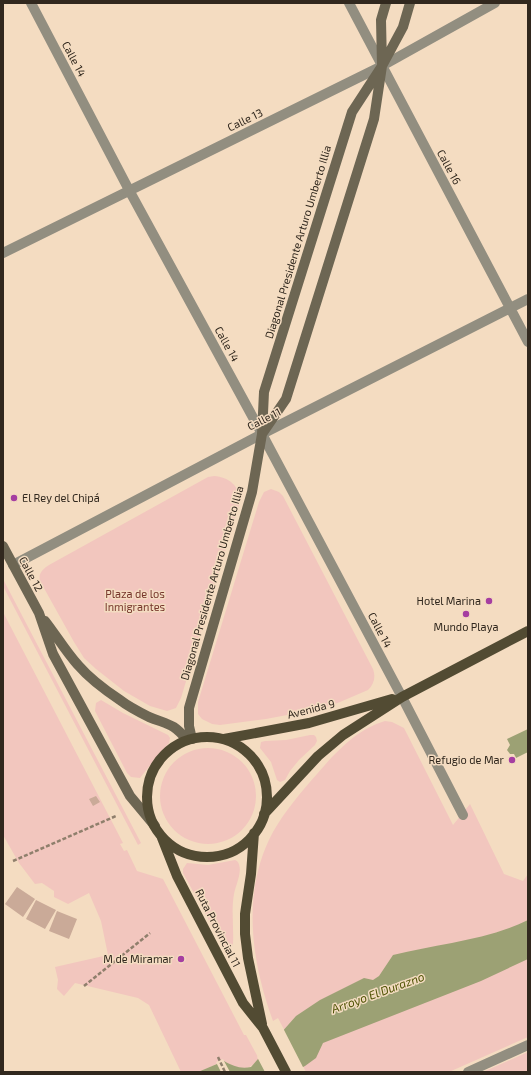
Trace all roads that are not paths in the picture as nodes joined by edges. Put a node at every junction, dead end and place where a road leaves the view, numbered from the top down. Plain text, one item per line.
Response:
1 (31, 3) edge
2 (349, 3) edge
3 (386, 3) edge
4 (410, 3) edge
5 (495, 3) edge
6 (382, 66) junction
7 (129, 190) junction
8 (3, 254) edge
9 (528, 299) edge
10 (510, 308) junction
11 (528, 342) edge
12 (262, 434) junction
13 (3, 546) edge
14 (13, 565) junction
15 (39, 613) junction
16 (528, 631) edge
17 (402, 696) junction
18 (224, 739) junction
19 (190, 740) junction
20 (264, 814) junction
21 (463, 815) dead end
22 (158, 830) junction
23 (254, 833) junction
24 (263, 1028) junction
25 (528, 1045) edge
26 (286, 1072) edge
27 (468, 1072) edge

1 - 7 street, Calle 14
2 - 6 street, Calle 16
3 - 6 main road, Diagonal Presidente Arturo Umberto Illia
4 - 6 main road, Diagonal Presidente Arturo Umberto Illia
5 - 6 street, Calle 13
6 - 7 street, Calle 13
6 - 10 street, Calle 16
6 - 12 main road, Diagonal Presidente Arturo Umberto Illia
6 - 12 main road, Diagonal Presidente Arturo Umberto Illia
7 - 8 street, Calle 13
7 - 12 street, Calle 14
9 - 10 street, Calle 11
10 - 11 street, Calle 16
10 - 12 street, Calle 11
12 - 14 street, Calle 11
12 - 17 street, Calle 14
12 - 19 main road, Diagonal Presidente Arturo Umberto Illia
13 - 14 main road, Calle 12
14 - 15 main road, Calle 12
15 - 19 main road
15 - 22 main road
16 - 17 main road, Avenida 9
17 - 18 main road, Avenida 9
17 - 20 main road, Avenida 9
17 - 21 street, Calle 14
18 - 19 main road
18 - 20 main road
19 - 22 main road
20 - 23 main road
22 - 23 main road
22 - 24 main road, Ruta Provincial 11
23 - 24 main road, Ruta Provincial 11
24 - 26 main road, Ruta Provincial 11
25 - 27 street

